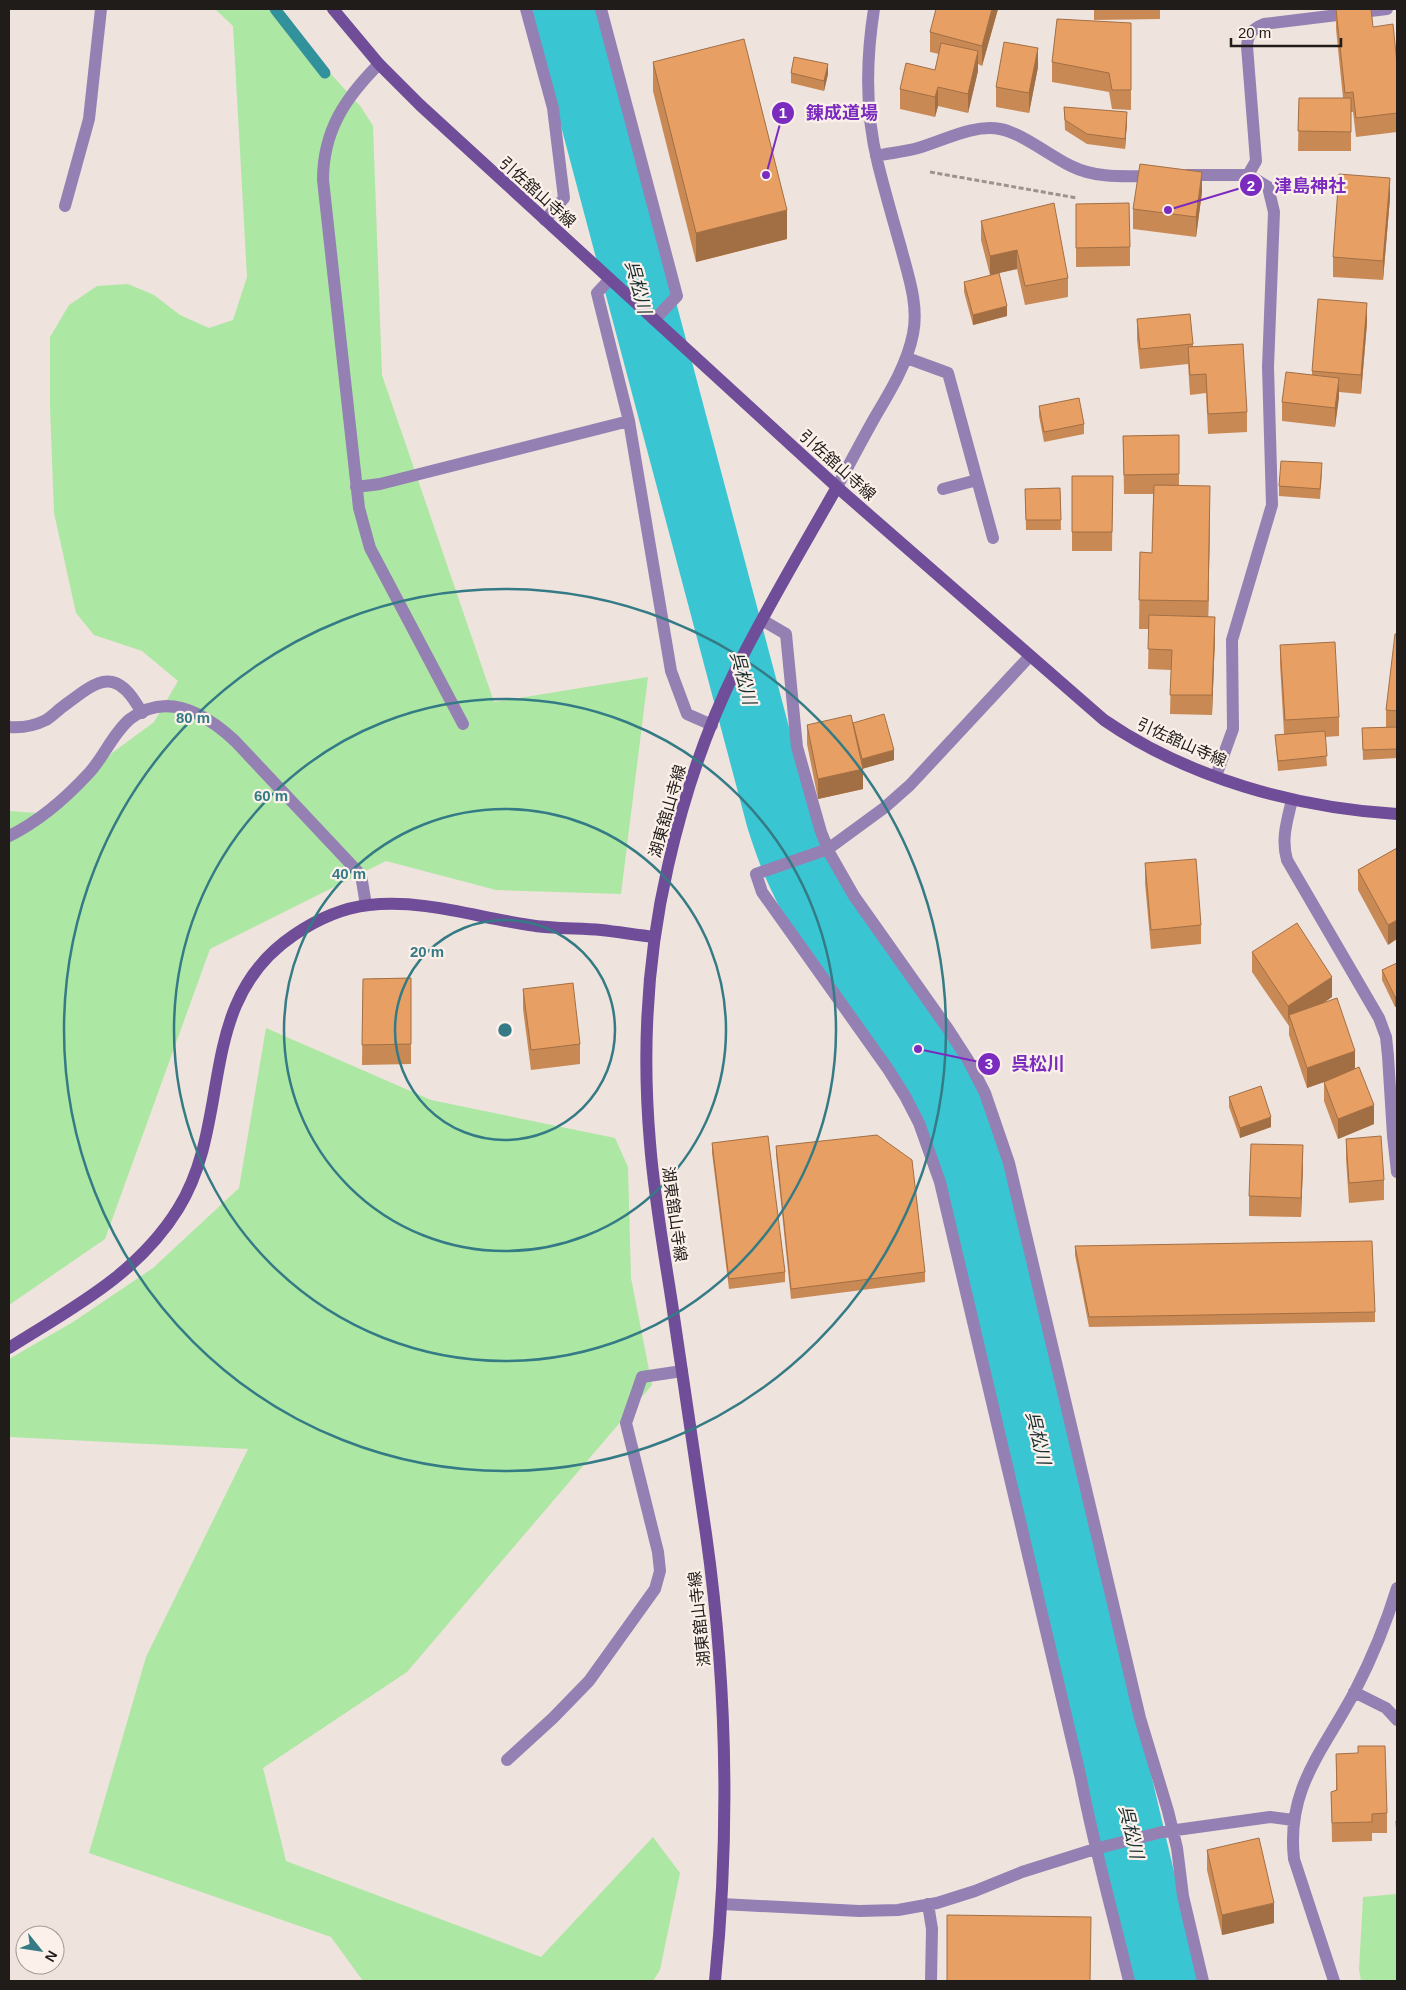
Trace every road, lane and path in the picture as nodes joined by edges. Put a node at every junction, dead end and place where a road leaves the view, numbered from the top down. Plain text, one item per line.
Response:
1 (101, 9) edge
2 (333, 9) edge
3 (526, 9) edge
4 (601, 9) edge
5 (874, 9) edge
6 (1386, 9) edge
7 (379, 64) junction
8 (917, 148) junction
9 (876, 156) junction
10 (1248, 175) junction
11 (1087, 200) dead end
12 (65, 206) dead end
13 (545, 220) junction
14 (607, 282) junction
15 (654, 320) junction
16 (907, 358) junction
17 (629, 421) junction
18 (977, 480) junction
19 (837, 486) junction
20 (356, 487) junction
21 (943, 489) dead end
22 (993, 538) dead end
23 (762, 620) junction
24 (1030, 656) junction
25 (142, 713) junction
26 (714, 720) junction
27 (463, 724) dead end
28 (9, 727) edge
29 (1216, 776) junction
30 (1292, 800) junction
31 (1397, 814) edge
32 (9, 836) edge
33 (828, 849) junction
34 (366, 905) junction
35 (655, 937) junction
36 (1397, 1172) edge
37 (9, 1348) edge
38 (682, 1371) junction
39 (1397, 1588) edge
40 (1354, 1692) junction
41 (1397, 1720) edge
42 (507, 1760) dead end
43 (1293, 1820) junction
44 (1167, 1831) junction
45 (1099, 1848) junction
46 (722, 1904) junction
47 (928, 1904) junction
48 (715, 1981) edge
49 (931, 1981) edge
50 (1129, 1981) edge
51 (1203, 1981) edge
52 (1334, 1981) edge

1 - 12 street
2 - 7 main road, 引佐舘山寺線
3 - 13 street
4 - 15 street
5 - 9 street
6 - 10 street
7 - 13 main road, 引佐舘山寺線
7 - 20 street
8 - 9 street
8 - 10 street
8 - 11 path
9 - 16 street
10 - 29 street
13 - 14 main road, 引佐舘山寺線
14 - 15 main road, 引佐舘山寺線
14 - 17 street
15 - 19 main road, 引佐舘山寺線
16 - 18 street
16 - 19 street
17 - 20 street
17 - 26 street
18 - 21 street
18 - 22 street
19 - 23 main road, 湖東舘山寺線
19 - 24 main road, 引佐舘山寺線
20 - 27 street
23 - 26 main road, 湖東舘山寺線
23 - 33 street
24 - 29 main road, 引佐舘山寺線
24 - 33 street
25 - 28 street
25 - 32 street
25 - 34 street
26 - 35 main road, 湖東舘山寺線
29 - 30 main road, 引佐舘山寺線
30 - 31 main road, 引佐舘山寺線
30 - 36 street
33 - 44 street
33 - 45 street
34 - 35 main road
34 - 37 main road
35 - 38 main road, 湖東舘山寺線
38 - 42 street
38 - 46 main road, 湖東舘山寺線
39 - 40 street
40 - 41 street
40 - 43 street
43 - 44 street
43 - 52 street
44 - 45 street
44 - 51 street
45 - 47 street
45 - 50 street
46 - 47 street
46 - 48 main road, 湖東舘山寺線
47 - 49 street

